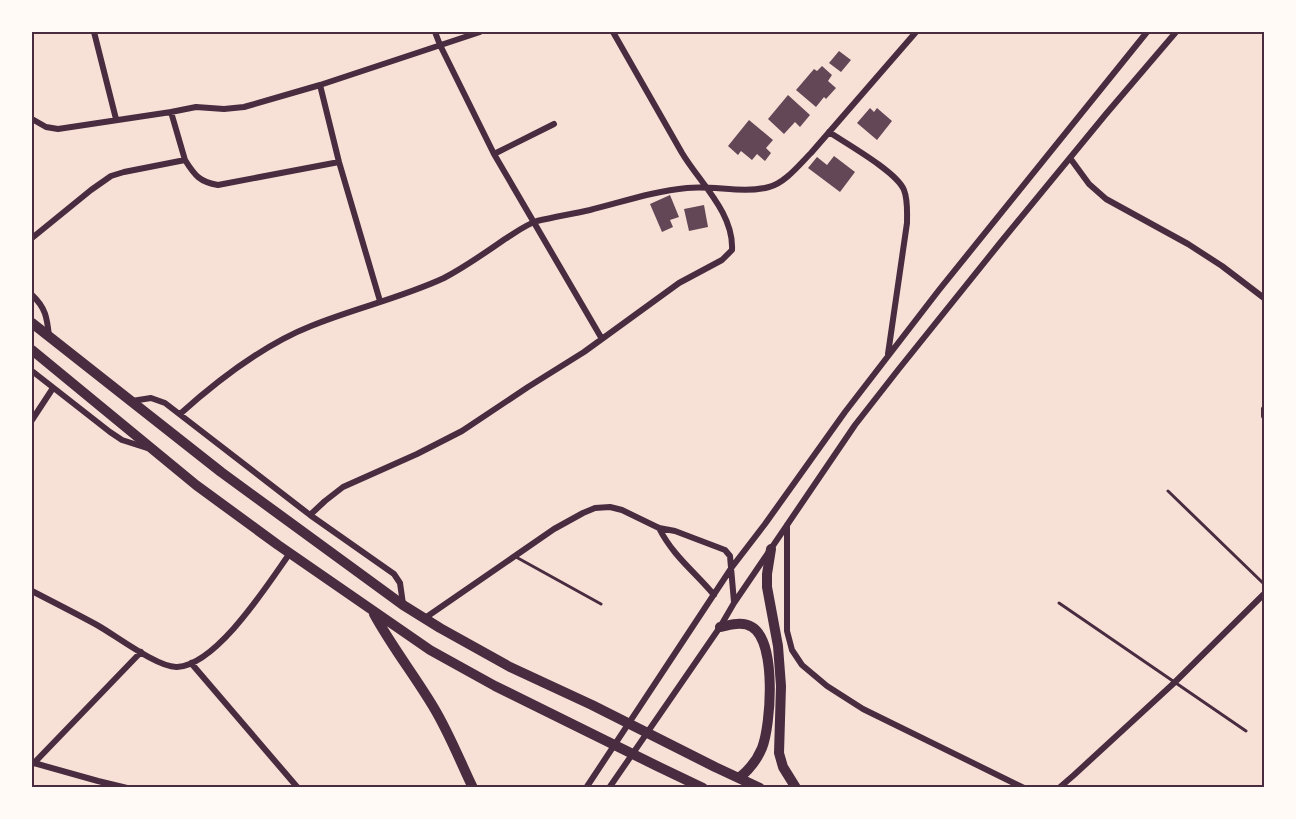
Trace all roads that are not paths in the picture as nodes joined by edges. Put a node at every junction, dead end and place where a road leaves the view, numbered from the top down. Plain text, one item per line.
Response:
1 (94, 32) edge
2 (435, 32) edge
3 (480, 32) edge
4 (613, 32) edge
5 (916, 32) edge
6 (1147, 32) edge
7 (1176, 32) edge
8 (440, 45) junction
9 (320, 85) junction
10 (171, 112) junction
11 (32, 119) edge
12 (116, 119) junction
13 (554, 124) dead end
14 (829, 132) junction
15 (494, 154) junction
16 (1071, 158) junction
17 (185, 160) junction
18 (339, 162) junction
19 (705, 187) junction
20 (534, 222) junction
21 (32, 238) edge
22 (32, 295) edge
23 (1264, 298) edge
24 (380, 301) junction
25 (32, 323) edge
26 (49, 337) junction
27 (602, 339) junction
28 (32, 350) edge
29 (888, 355) junction
30 (32, 371) edge
31 (53, 388) junction
32 (131, 401) junction
33 (1264, 409) edge
34 (180, 414) junction
35 (1264, 416) edge
36 (32, 420) edge
37 (153, 450) junction
38 (1168, 491) dead end
39 (310, 515) junction
40 (787, 524) junction
41 (659, 528) junction
42 (771, 549) junction
43 (290, 553) junction
44 (514, 555) junction
45 (732, 567) junction
46 (1264, 584) edge
47 (32, 591) edge
48 (1264, 594) edge
49 (714, 595) junction
50 (734, 603) junction
51 (1059, 603) dead end
52 (403, 604) junction
53 (601, 604) dead end
54 (373, 611) junction
55 (425, 618) junction
56 (720, 627) junction
57 (141, 652) junction
58 (191, 663) junction
59 (1174, 682) junction
60 (1246, 731) dead end
61 (33, 763) edge
62 (739, 778) junction
63 (1061, 787) edge
64 (127, 788) edge
65 (298, 788) edge
66 (472, 788) edge
67 (586, 788) edge
68 (609, 788) edge
69 (703, 788) edge
70 (760, 788) edge
71 (796, 788) edge
72 (1024, 788) edge

1 - 12 street
2 - 8 street
3 - 8 street
4 - 19 street
5 - 14 street
6 - 29 street
7 - 16 street
8 - 9 street
8 - 15 street
9 - 10 street
9 - 18 street
10 - 12 street
10 - 17 street
11 - 12 street
13 - 15 street
14 - 19 street
14 - 29 street
15 - 20 street
16 - 23 street
16 - 40 street
17 - 18 street
17 - 21 street
18 - 24 street
19 - 20 street
19 - 27 street
20 - 24 street
20 - 27 street
22 - 26 street
24 - 34 street
25 - 26 highway
26 - 32 highway
27 - 39 street
28 - 37 highway
29 - 45 street
30 - 31 street
31 - 36 street
31 - 37 street
32 - 34 street
32 - 52 highway
33 - 35 street
34 - 39 street
37 - 43 highway
38 - 46 lane
39 - 52 street
40 - 42 street
40 - 72 street
41 - 44 street
41 - 45 street
41 - 49 street
42 - 50 street
42 - 71 highway
43 - 54 highway
43 - 58 street
44 - 53 lane
44 - 55 street
45 - 49 street
45 - 50 street
47 - 57 street
48 - 59 street
49 - 67 street
50 - 56 street
51 - 59 lane
52 - 55 highway
54 - 66 highway
54 - 69 highway
55 - 62 highway
56 - 62 highway
56 - 68 street
57 - 58 street
57 - 61 street
58 - 65 street
59 - 60 lane
59 - 63 street
61 - 64 street
62 - 70 highway

